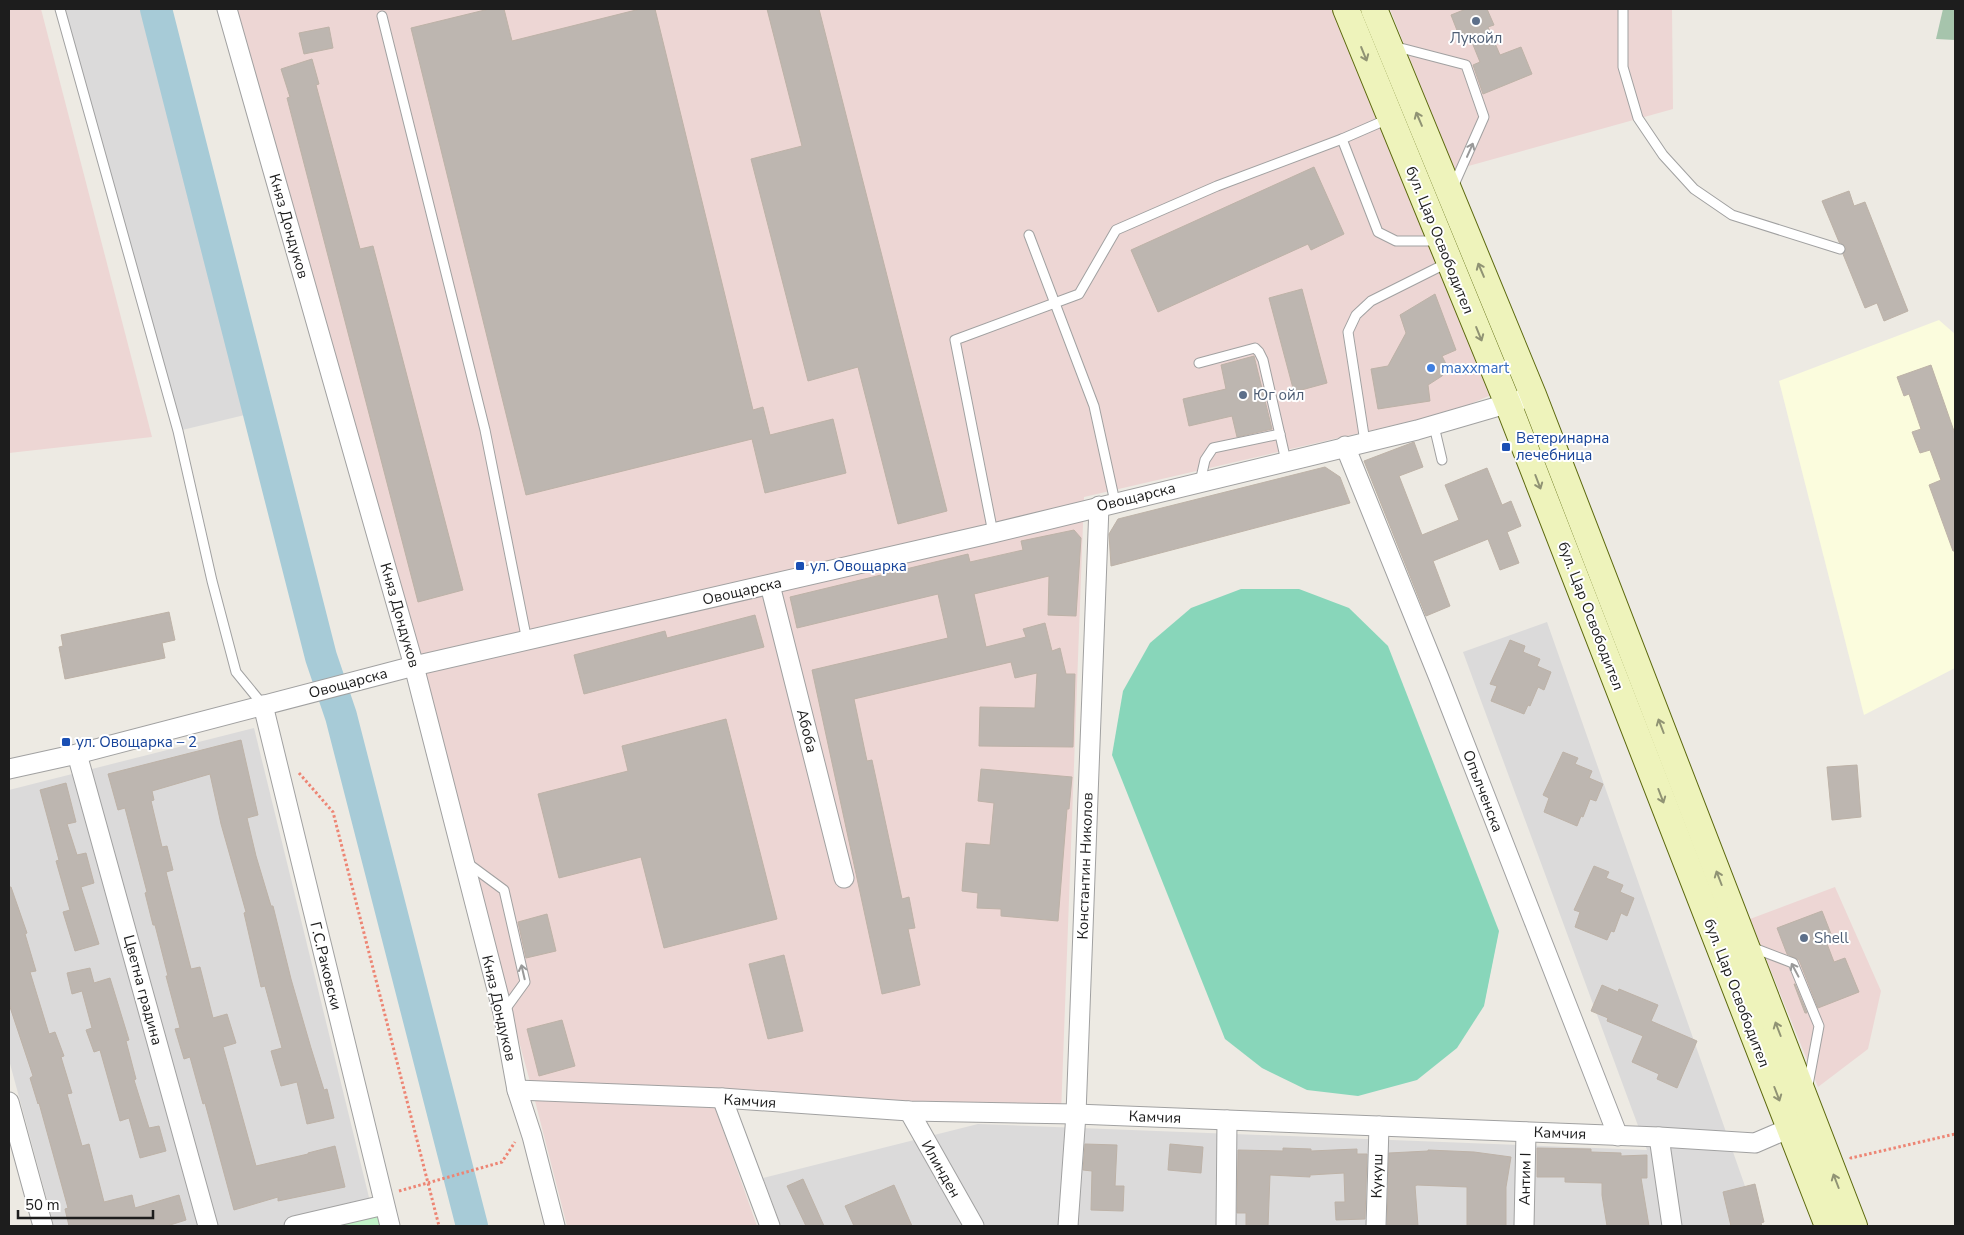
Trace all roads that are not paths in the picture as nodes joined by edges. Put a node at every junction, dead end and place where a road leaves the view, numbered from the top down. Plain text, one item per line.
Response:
1 (60, 9) edge
2 (227, 9) edge
3 (1346, 9) edge
4 (1374, 9) edge
5 (1623, 9) edge
6 (382, 16) dead end
7 (1388, 45) junction
8 (1390, 118) junction
9 (1342, 139) junction
10 (1450, 194) junction
11 (1029, 235) dead end
12 (1840, 249) dead end
13 (1445, 252) junction
14 (1054, 303) junction
15 (1199, 363) dead end
16 (1533, 396) junction
17 (1508, 404) junction
18 (1434, 426) junction
19 (1280, 434) junction
20 (1365, 442) junction
21 (1345, 446) junction
22 (1442, 460) dead end
23 (1286, 461) junction
24 (1200, 482) junction
25 (1107, 504) junction
26 (993, 533) junction
27 (770, 585) junction
28 (527, 641) junction
29 (414, 666) junction
30 (263, 705) junction
31 (77, 754) junction
32 (9, 769) edge
33 (463, 860) junction
34 (844, 878) dead end
35 (1745, 945) junction
36 (502, 1013) junction
37 (517, 1090) junction
38 (722, 1098) junction
39 (1805, 1100) junction
40 (9, 1102) edge
41 (909, 1112) junction
42 (1076, 1114) junction
43 (1227, 1120) junction
44 (1378, 1126) junction
45 (1790, 1128) junction
46 (1526, 1132) junction
47 (1618, 1136) junction
48 (1659, 1137) junction
49 (383, 1200) junction
50 (44, 1226) edge
51 (208, 1226) edge
52 (294, 1226) edge
53 (390, 1226) edge
54 (555, 1226) edge
55 (770, 1226) edge
56 (974, 1226) edge
57 (1068, 1226) edge
58 (1226, 1226) edge
59 (1376, 1226) edge
60 (1524, 1226) edge
61 (1672, 1226) edge
62 (1828, 1226) edge
63 (1854, 1226) edge

1 - 30 lane
2 - 29 street, Княз Дондуков
3 -> 8 main road, бул. Цар Освободител
4 - 7 main road, бул. Цар Освободител
5 - 12 lane
6 - 28 lane
10 -> 7 main road, бул. Цар Освободител
10 -> 7 lane
8 - 9 lane
8 - 13 main road, бул. Цар Освободител
9 - 13 lane
9 - 14 lane
16 -> 10 main road, бул. Цар Освободител
11 - 14 lane
13 -> 17 main road, бул. Цар Освободител
13 - 20 lane
14 - 25 lane
14 - 26 lane
15 - 19 lane
16 - 17 street, Овощарска
35 -> 16 main road, бул. Цар Освободител
17 - 18 street, Овощарска
17 -> 45 main road, бул. Цар Освободител
18 - 20 street, Овощарска
18 - 22 lane
19 - 23 lane
19 - 24 lane
20 - 21 street, Овощарска
21 - 23 street, Овощарска
21 - 47 street, Опълченска
23 - 24 street, Овощарска
24 - 25 street, Овощарска
25 - 26 street, Овощарска
25 - 42 street, Константин Николов
26 - 27 street, Овощарска
27 - 28 street, Овощарска
27 - 34 street, Абоба
28 - 29 street, Овощарска
29 - 30 street, Овощарска
29 - 33 street, Княз Дондуков
30 - 31 street, Овощарска
30 - 49 street, Г.С.Раковски
31 - 32 street, Овощарска
31 - 51 street, Цветна градина
33 - 36 street, Княз Дондуков
36 -> 33 lane
39 -> 35 main road, бул. Цар Освободител
39 -> 35 lane
36 - 37 street, Княз Дондуков
37 - 38 street, Камчия
37 - 54 street, Княз Дондуков
38 - 41 street, Камчия
38 - 55 street
63 -> 39 main road, бул. Цар Освободител
40 - 50 street
41 - 42 street, Камчия
41 - 56 street, Илинден
42 - 43 street, Камчия
42 - 57 street, Константин Николов
43 - 44 street, Камчия
43 - 58 street
44 - 46 street, Камчия
44 - 59 street, Кукуш
45 - 48 street, Камчия
45 - 62 main road, бул. Цар Освободител
46 - 47 street, Камчия
46 - 60 street, Антим I
47 - 48 street, Камчия
48 - 61 street
49 - 52 street
49 - 53 street, Г.С.Раковски

